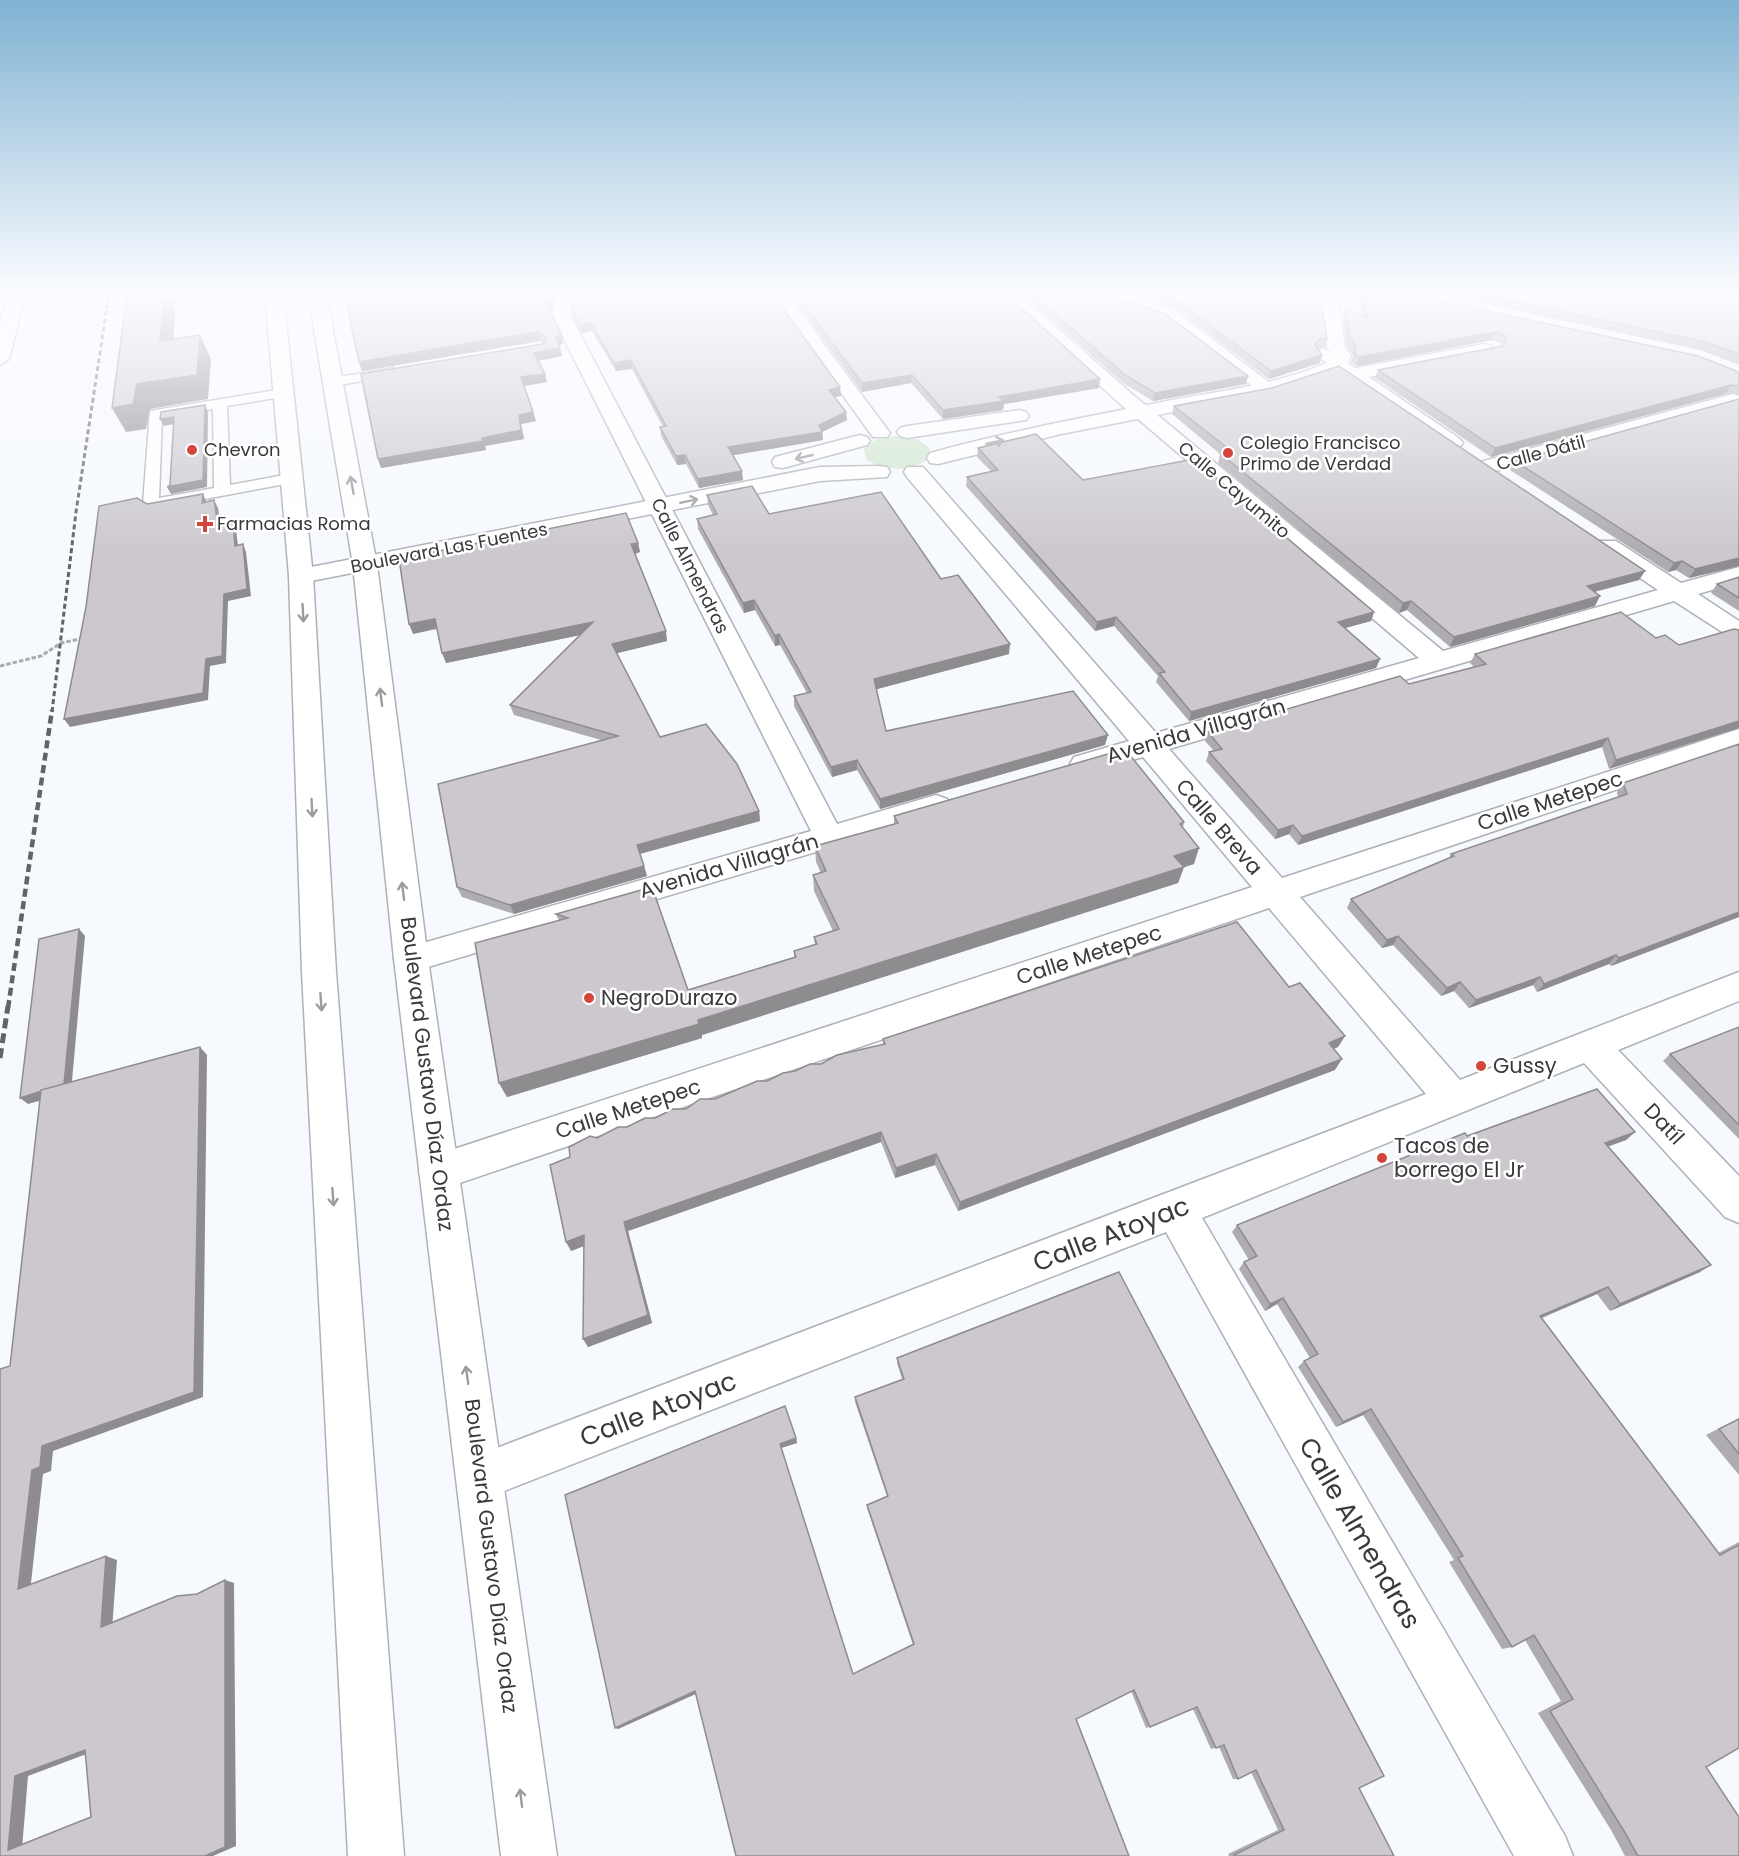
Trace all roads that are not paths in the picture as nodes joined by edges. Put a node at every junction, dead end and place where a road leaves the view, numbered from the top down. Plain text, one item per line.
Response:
1 (281, 380) edge
2 (347, 380) edge
3 (594, 380) edge
4 (841, 380) edge
5 (1104, 380) edge
6 (1229, 380) edge
7 (1254, 380) edge
8 (1299, 380) edge
9 (1365, 380) edge
10 (333, 382) joint
11 (1268, 389) junction
12 (282, 393) junction
13 (1125, 398) junction
14 (1733, 400) edge
15 (220, 403) junction
16 (1142, 412) junction
17 (907, 432) junction
18 (880, 433) junction
19 (860, 441) junction
20 (927, 465) junction
21 (1488, 467) junction
22 (879, 472) junction
23 (290, 479) junction
24 (1508, 481) edge
25 (222, 492) junction
26 (655, 498) junction
27 (1588, 533) edge
28 (364, 554) junction
29 (300, 565) junction
30 (1739, 574) edge
31 (1677, 592) junction
32 (1739, 632) edge
33 (1437, 661) junction
34 (1739, 738) edge
35 (1149, 745) junction
36 (1057, 771) edge
37 (966, 798) edge
38 (829, 837) junction
39 (1275, 892) junction
40 (411, 959) junction
41 (1739, 986) edge
42 (1590, 1045) junction
43 (1453, 1099) junction
44 (439, 1172) junction
45 (1739, 1204) edge
46 (1175, 1210) junction
47 (481, 1476) junction
48 (376, 1856) edge
49 (529, 1856) edge
50 (1545, 1856) edge

1 - 12 street
2 - 10 lane
3 - 26 street, Calle Almendras
4 - 18 street
5 - 13 street, Calle Cayumito
6 - 13 street
7 - 11 street
8 - 11 street
9 - 21 street, Calle Dátil
28 -> 10 street, Boulevard Gustavo Díaz Ordaz
11 - 16 street
12 - 15 lane
12 - 23 street
13 - 16 street, Calle Cayumito
13 - 17 street
14 - 21 street, Calle Dátil
15 - 25 lane
15 - 25 lane
20 -> 16 street
16 - 33 street, Calle Cayumito
17 - 18 street, Boulevard Las Fuentes
17 - 20 street, Calle Breva
18 - 19 street, Boulevard Las Fuentes
19 - 22 street
19 -> 26 street, Boulevard Las Fuentes
20 - 22 street, Boulevard Las Fuentes
20 - 35 street, Calle Breva
21 - 24 street, Calle Dátil
26 -> 22 street, Boulevard Las Fuentes
23 - 25 lane
23 - 29 street
26 - 28 street, Boulevard Las Fuentes
26 - 38 street, Calle Almendras
27 - 31 street
28 - 29 street, Boulevard Las Fuentes
40 -> 28 street, Boulevard Gustavo Díaz Ordaz
29 -> 48 street
30 - 31 street, Avenida Villagrán
31 - 32 street
31 - 33 street, Avenida Villagrán
33 - 35 street, Avenida Villagrán
34 - 39 street, Calle Metepec
35 - 36 street, Avenida Villagrán
35 - 39 street, Calle Breva
37 - 38 street, Avenida Villagrán
38 - 40 street, Avenida Villagrán
39 - 43 street, Calle Breva
39 - 44 street, Calle Metepec
40 - 44 street, Boulevard Gustavo Díaz Ordaz
41 - 42 street, Calle Atoyac
42 - 43 street, Calle Atoyac
42 - 45 street, Datíl
43 - 46 street, Calle Atoyac
47 -> 44 street, Boulevard Gustavo Díaz Ordaz
46 - 47 street, Calle Atoyac
46 - 50 street, Calle Almendras
49 -> 47 street, Boulevard Gustavo Díaz Ordaz

